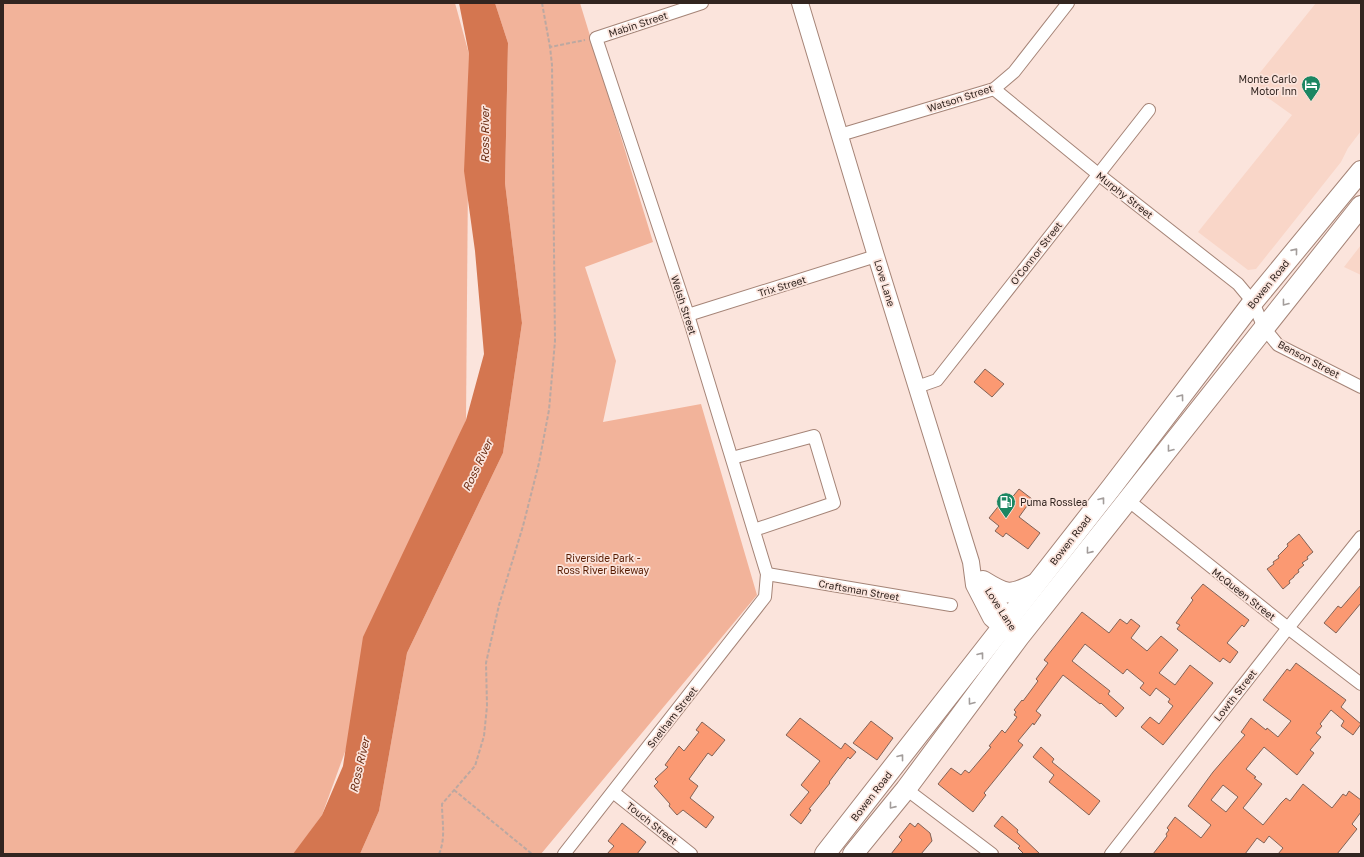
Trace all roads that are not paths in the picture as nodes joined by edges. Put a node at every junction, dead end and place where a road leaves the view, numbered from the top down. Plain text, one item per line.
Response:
1 (702, 3) edge
2 (800, 3) edge
3 (1068, 3) edge
4 (596, 38) joint
5 (994, 89) junction
6 (1149, 110) dead end
7 (840, 135) junction
8 (1361, 170) edge
9 (1098, 174) junction
10 (1361, 206) edge
11 (876, 256) junction
12 (1253, 302) junction
13 (688, 315) junction
14 (1264, 328) junction
15 (917, 387) junction
16 (1361, 387) edge
17 (732, 458) junction
18 (1129, 501) junction
19 (754, 530) junction
20 (1361, 537) edge
21 (971, 562) junction
22 (767, 574) junction
23 (983, 581) junction
24 (1038, 583) junction
25 (951, 605) dead end
26 (1005, 624) junction
27 (1288, 628) junction
28 (1020, 637) junction
29 (1361, 684) edge
30 (906, 789) junction
31 (613, 792) junction
32 (564, 854) edge
33 (691, 854) edge
34 (825, 854) edge
35 (853, 854) edge
36 (992, 854) edge
37 (1111, 854) edge

1 - 4 street, Mabin Street
2 - 7 street, Love Lane
3 - 5 street, Watson Street
4 - 13 street, Welsh Street
5 - 7 street, Watson Street
5 - 9 street, Murphy Street
6 - 9 street, O'Connor Street
7 - 11 street, Love Lane
12 -> 8 main road, Bowen Road
9 - 12 street, Murphy Street
9 - 15 street, O'Connor Street
10 -> 14 main road
11 - 13 street, Trix Street
11 - 15 street, Love Lane
12 - 14 street, Benson Street
24 -> 12 main road, Bowen Road
13 - 17 street, Welsh Street
14 - 16 street, Benson Street
14 -> 18 main road
15 - 21 street, Love Lane
17 - 19 street, Welsh Street
17 - 19 street
18 - 27 street, McQueen Street
18 -> 28 main road
19 - 22 street, Welsh Street
20 - 27 street, Lowth Street
21 - 23 street, Love Lane
21 - 26 street, Love Lane
22 - 25 street, Craftsman Street
22 - 31 street, Snelham Street
23 - 24 main road
23 - 26 street, Love Lane
24 - 26 main road, Bowen Road
26 - 28 street, Love Lane
34 -> 26 main road, Bowen Road
27 - 29 street, McQueen Street
27 - 37 street, Lowth Street
28 -> 30 main road
30 -> 35 main road
30 - 36 street
31 - 32 street, Snelham Street
31 - 33 street, Touch Street

